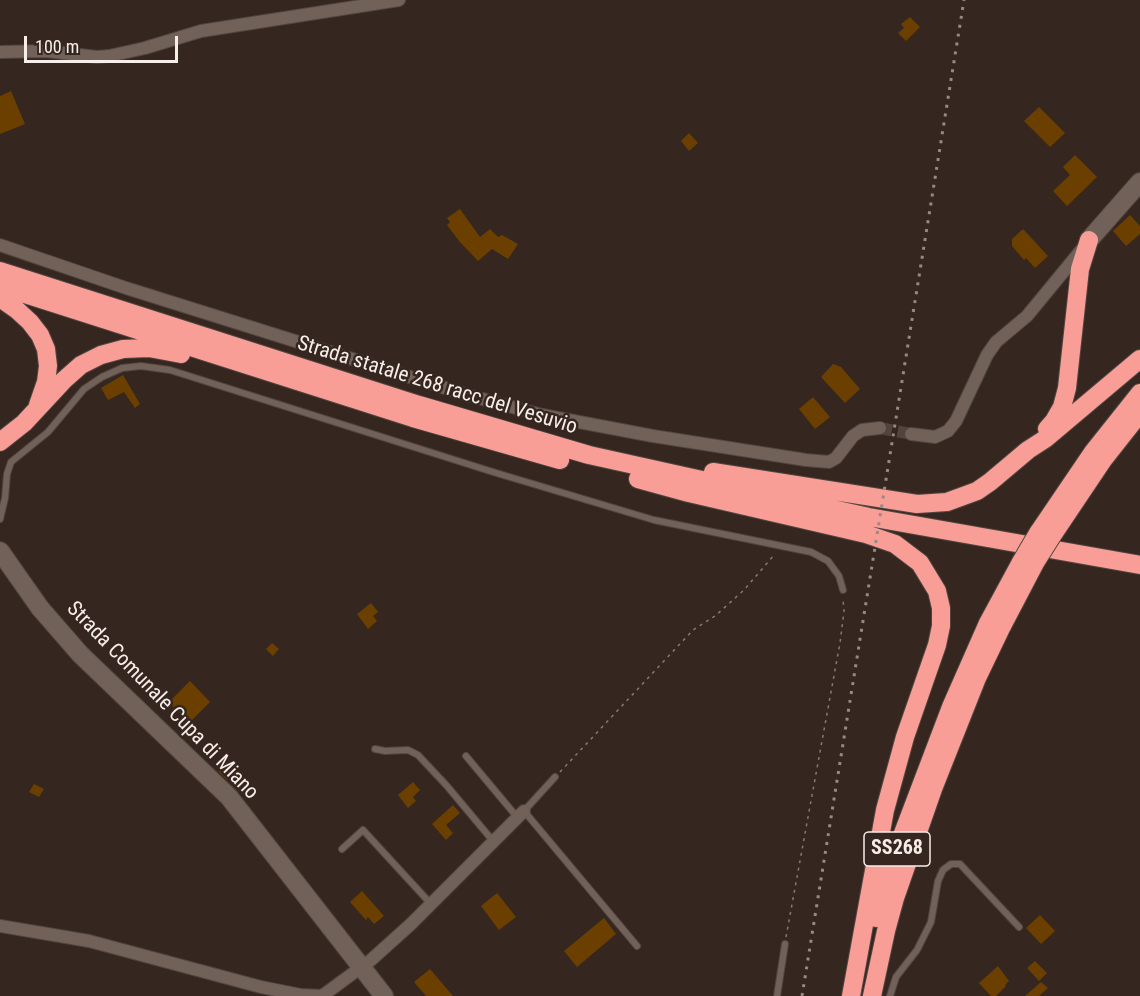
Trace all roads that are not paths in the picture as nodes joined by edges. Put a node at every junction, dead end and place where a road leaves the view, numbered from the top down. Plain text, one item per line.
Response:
1 (399, 0) edge
2 (0, 52) edge
3 (1140, 182) edge
4 (1089, 240) junction
5 (0, 245) edge
6 (1067, 268) junction
7 (0, 271) edge
8 (1078, 283) junction
9 (0, 286) edge
10 (0, 298) edge
11 (1140, 359) edge
12 (303, 383) junction
13 (1140, 393) edge
14 (36, 411) junction
15 (1140, 413) edge
16 (1140, 426) edge
17 (880, 428) tunnel mouth
18 (517, 434) junction
19 (911, 434) tunnel mouth
20 (1, 440) edge
21 (1028, 450) junction
22 (638, 479) junction
23 (869, 517) junction
24 (0, 519) edge
25 (1045, 534) junction
26 (0, 551) edge
27 (1028, 563) junction
28 (1140, 565) edge
29 (843, 590) road end
30 (375, 749) dead end
31 (466, 756) dead end
32 (555, 777) road end
33 (521, 814) junction
34 (494, 841) junction
35 (342, 849) dead end
36 (431, 903) junction
37 (0, 926) edge
38 (1019, 927) dead end
39 (785, 944) road end
40 (637, 946) dead end
41 (362, 965) junction
42 (322, 996) edge
43 (384, 996) edge
44 (777, 996) edge
45 (851, 996) edge
46 (859, 996) edge
47 (872, 996) edge
48 (890, 996) edge

1 - 2 street
3 - 4 street
4 - 6 street
4 - 8 highway
5 - 17 street
6 - 8 highway
6 - 19 street
7 - 18 highway, Strada statale 268 racc del Vesuvio
8 - 21 highway
9 - 12 highway, Strada statale 268 racc del Vesuvio
10 - 14 highway
11 - 21 highway
12 - 14 highway
12 - 22 highway, Strada statale 268 racc del Vesuvio
13 - 25 highway, SS268
14 - 20 highway
15 - 25 highway, SS268
16 - 25 highway
18 - 21 highway
18 - 23 highway, Strada statale 268 racc del Vesuvio
22 - 23 highway, Strada statale 268 racc del Vesuvio
22 - 45 highway
23 - 28 highway, Strada statale 268 racc del Vesuvio
24 - 29 lane
25 - 27 highway, SS268, bridge
26 - 41 street, Strada Comunale Cupa di Miano
27 - 46 highway, SS268
27 - 47 highway, SS268
30 - 34 lane
31 - 33 lane
32 - 33 lane
33 - 34 street
33 - 40 lane
34 - 36 street
35 - 36 lane
36 - 41 street
37 - 42 street
38 - 48 lane
39 - 44 lane
41 - 42 street
41 - 43 street, Strada Comunale Cupa di Miano

